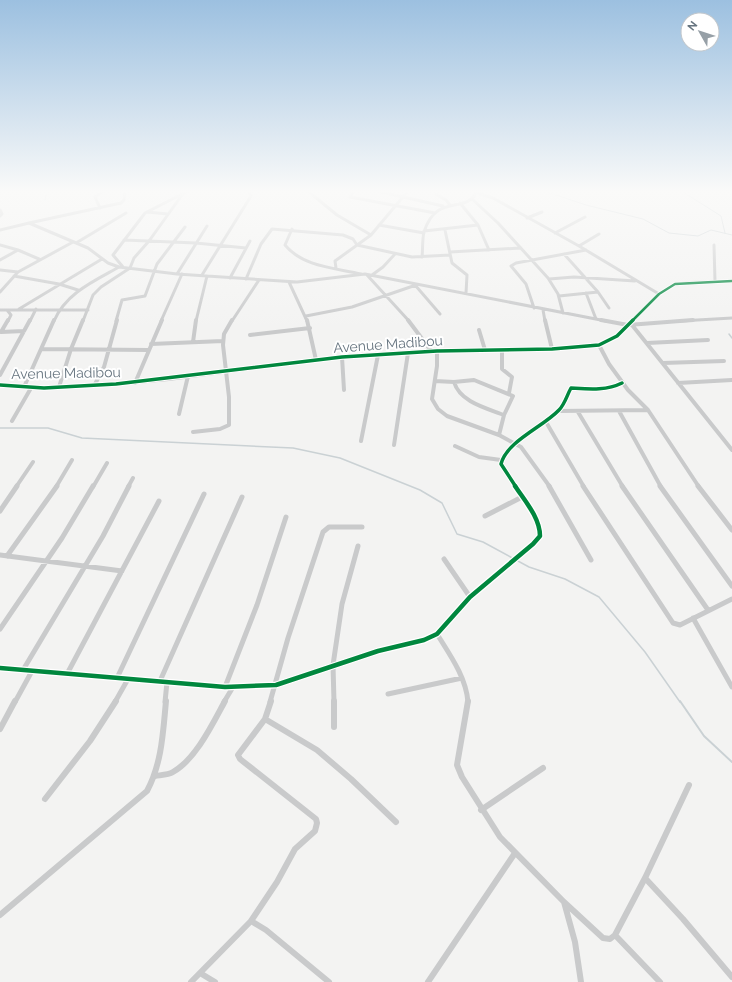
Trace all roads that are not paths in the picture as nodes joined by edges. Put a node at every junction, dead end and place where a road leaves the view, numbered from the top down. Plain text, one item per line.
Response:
1 (65, 238) edge
2 (82, 238) edge
3 (151, 238) edge
4 (176, 238) edge
5 (200, 238) edge
6 (226, 238) edge
7 (265, 238) edge
8 (288, 238) edge
9 (352, 238) edge
10 (367, 238) edge
11 (424, 238) edge
12 (447, 238) edge
13 (484, 238) edge
14 (512, 238) edge
15 (564, 238) edge
16 (593, 238) edge
17 (124, 240) joint
18 (149, 241) junction
19 (250, 241) dead end
20 (75, 242) junction
21 (173, 242) junction
22 (196, 243) junction
23 (0, 245) edge
24 (357, 245) junction
25 (714, 245) dead end
26 (221, 246) junction
27 (579, 246) junction
28 (246, 248) junction
29 (521, 248) junction
30 (18, 250) junction
31 (489, 250) junction
32 (586, 250) junction
33 (396, 254) junction
34 (450, 254) junction
35 (564, 254) junction
36 (422, 257) junction
37 (39, 259) junction
38 (102, 259) junction
39 (0, 260) edge
40 (532, 260) junction
41 (121, 267) junction
42 (130, 268) junction
43 (336, 268) junction
44 (0, 270) edge
45 (154, 271) junction
46 (18, 272) junction
47 (177, 274) junction
48 (182, 274) junction
49 (366, 275) junction
50 (372, 275) junction
51 (14, 276) junction
52 (202, 276) junction
53 (207, 276) junction
54 (230, 278) junction
55 (586, 278) junction
56 (246, 279) junction
57 (549, 279) junction
58 (258, 280) junction
59 (637, 281) junction
60 (715, 281) junction
61 (732, 281) edge
62 (289, 282) junction
63 (59, 284) junction
64 (415, 285) junction
65 (78, 290) junction
66 (0, 292) edge
67 (598, 292) junction
68 (466, 293) junction
69 (586, 293) junction
70 (659, 294) junction
71 (387, 295) junction
72 (559, 296) junction
73 (534, 308) junction
74 (609, 308) dead end
75 (19, 309) junction
76 (36, 309) junction
77 (0, 310) edge
78 (7, 310) junction
79 (58, 310) junction
80 (88, 310) junction
81 (544, 310) junction
82 (563, 313) junction
83 (440, 314) dead end
84 (306, 316) junction
85 (732, 318) edge
86 (596, 319) junction
87 (630, 325) junction
88 (310, 328) junction
89 (479, 330) dead end
90 (24, 331) junction
91 (250, 335) dead end
92 (708, 340) dead end
93 (223, 341) junction
94 (193, 342) junction
95 (647, 343) junction
96 (150, 344) junction
97 (599, 345) junction
98 (42, 349) junction
99 (71, 349) junction
100 (108, 349) junction
101 (552, 349) junction
102 (148, 350) junction
103 (485, 350) junction
104 (502, 350) junction
105 (435, 352) junction
106 (408, 353) junction
107 (378, 355) junction
108 (342, 357) junction
109 (316, 360) junction
110 (724, 361) dead end
111 (663, 363) junction
112 (226, 372) junction
113 (0, 375) edge
114 (188, 376) junction
115 (732, 380) edge
116 (435, 381) junction
117 (454, 382) junction
118 (135, 383) junction
119 (622, 383) junction
120 (678, 383) junction
121 (0, 385) edge
122 (94, 386) junction
123 (59, 387) junction
124 (24, 388) junction
125 (31, 388) junction
126 (344, 390) dead end
127 (509, 393) junction
128 (648, 410) junction
129 (558, 411) junction
130 (619, 411) junction
131 (578, 412) junction
132 (179, 414) dead end
133 (504, 415) junction
134 (12, 421) dead end
135 (546, 422) junction
136 (193, 432) dead end
137 (499, 435) junction
138 (361, 441) dead end
139 (516, 442) junction
140 (394, 445) dead end
141 (455, 446) dead end
142 (732, 450) edge
143 (72, 460) dead end
144 (500, 460) junction
145 (33, 462) dead end
146 (107, 463) dead end
147 (133, 478) dead end
148 (204, 494) dead end
149 (242, 497) dead end
150 (522, 497) junction
151 (159, 501) dead end
152 (0, 511) edge
153 (485, 516) dead end
154 (286, 517) dead end
155 (362, 527) dead end
156 (732, 530) edge
157 (358, 546) dead end
158 (0, 555) edge
159 (7, 556) junction
160 (444, 559) dead end
161 (591, 560) dead end
162 (47, 561) junction
163 (85, 566) junction
164 (122, 571) junction
165 (732, 586) edge
166 (470, 597) junction
167 (732, 599) edge
168 (708, 610) junction
169 (693, 618) junction
170 (0, 629) edge
171 (437, 634) junction
172 (333, 665) junction
173 (0, 668) edge
174 (23, 670) junction
175 (32, 671) junction
176 (67, 674) junction
177 (117, 678) junction
178 (462, 678) junction
179 (128, 679) junction
180 (163, 682) junction
181 (276, 685) junction
182 (225, 687) junction
183 (233, 687) junction
184 (732, 687) edge
185 (388, 694) dead end
186 (3, 719) edge
187 (265, 719) junction
188 (334, 728) dead end
189 (0, 730) edge
190 (543, 768) dead end
191 (155, 776) junction
192 (689, 785) dead end
193 (45, 799) dead end
194 (481, 810) junction
195 (396, 822) dead end
196 (514, 853) junction
197 (645, 878) junction
198 (564, 902) junction
199 (0, 915) edge
200 (251, 921) junction
201 (614, 935) junction
202 (200, 973) junction
203 (732, 977) edge
204 (192, 982) edge
205 (215, 982) edge
206 (329, 982) edge
207 (428, 982) edge
208 (581, 982) edge
209 (660, 982) edge

1 - 20 street
2 - 20 street
3 - 18 street
4 - 21 street
5 - 22 street
6 - 26 street
7 - 56 street
8 - 43 street
9 - 24 street
10 - 24 street
11 - 36 street
12 - 34 street
13 - 31 street
14 - 29 street
15 - 27 street
16 - 27 street
17 - 18 street
17 - 41 street
18 - 21 street
18 - 42 street
19 - 28 street
20 - 37 street
20 - 38 street
21 - 22 street
21 - 45 street
22 - 26 street
22 - 47 street
23 - 30 street
24 - 33 street
24 - 43 street
25 - 60 street
26 - 28 street
26 - 52 street
27 - 32 street
28 - 54 street
29 - 31 street
29 - 40 street
30 - 37 street
30 - 39 street
31 - 34 street
32 - 35 street
32 - 59 street
33 - 36 street
33 - 50 street
34 - 36 street
34 - 68 street
35 - 40 street
35 - 55 street
37 - 46 street
38 - 41 street
38 - 63 street
40 - 57 street
40 - 73 street
41 - 42 street
41 - 65 street
42 - 45 street
42 - 80 street
43 - 49 street
44 - 46 street
45 - 47 street
45 - 100 street
46 - 51 street
47 - 48 street
48 - 52 street
48 - 96 street
49 - 50 street
49 - 62 street
49 - 71 street
50 - 64 street
51 - 63 street
51 - 66 street
52 - 53 street
53 - 54 street
53 - 94 street
54 - 56 street
55 - 57 street
55 - 59 street
55 - 67 street
56 - 58 street
57 - 72 street
58 - 62 street
58 - 93 street
59 - 70 street
60 - 61 street, Avenue Madibou
60 - 70 street, Avenue Madibou
62 - 84 street
63 - 65 street
63 - 75 street
64 - 68 street
64 - 71 street
64 - 83 street
65 - 79 street
67 - 69 street
67 - 74 street
68 - 73 street
69 - 72 street
69 - 86 street
70 - 87 street, Avenue Madibou
71 - 84 street
71 - 105 street
72 - 82 street
73 - 81 street
75 - 76 street
75 - 78 street
76 - 79 street
76 - 90 street
77 - 78 street
78 - 90 street
79 - 80 street
79 - 98 street
80 - 99 street
81 - 82 street
81 - 101 street
82 - 86 street
84 - 88 street
85 - 87 street
86 - 87 street
87 - 95 street
87 - 97 street, Avenue Madibou
88 - 91 street
88 - 109 street
89 - 103 street
90 - 113 street
92 - 95 street
93 - 94 street
93 - 112 street
94 - 96 street
95 - 111 street
96 - 102 street
97 - 101 street, Avenue Madibou
97 - 119 street
98 - 99 street
98 - 124 street
99 - 100 street
99 - 123 street
100 - 102 street
100 - 122 street
101 - 104 street, Avenue Madibou
102 - 118 street
103 - 104 street, Avenue Madibou
103 - 105 street, Avenue Madibou
104 - 127 street
105 - 106 street, Avenue Madibou
105 - 116 street
106 - 107 street, Avenue Madibou
106 - 140 street
107 - 108 street, Avenue Madibou
107 - 138 street
108 - 109 street, Avenue Madibou
108 - 126 street
109 - 112 street, Avenue Madibou
110 - 111 street
111 - 120 street
112 - 114 street, Avenue Madibou
112 - 136 street
114 - 118 street, Avenue Madibou
114 - 132 street
115 - 120 street
116 - 117 street
116 - 137 street
117 - 127 street
117 - 133 street
118 - 122 street, Avenue Madibou
119 - 128 street
119 - 129 street
120 - 142 street
121 - 124 street, Avenue Madibou
122 - 123 street, Avenue Madibou
123 - 125 street, Avenue Madibou
124 - 125 street, Avenue Madibou
125 - 134 street
127 - 133 street
128 - 130 street
128 - 156 street
129 - 131 street
129 - 135 street
130 - 131 street
130 - 165 street
131 - 168 street
133 - 137 street
135 - 139 street
135 - 169 street
137 - 139 street
139 - 144 street
139 - 161 street
141 - 144 street
143 - 159 street
144 - 150 street
145 - 152 street
146 - 162 street
147 - 163 street
148 - 177 street
149 - 180 street
150 - 153 street
150 - 166 street
151 - 164 street
154 - 182 street
155 - 181 street
157 - 172 street
158 - 159 street
159 - 162 street
160 - 166 street
162 - 163 street
162 - 170 street
163 - 164 street
163 - 174 street
164 - 176 street
166 - 171 street
167 - 168 street
168 - 169 street
169 - 184 street
171 - 172 street
171 - 178 street
172 - 181 street
172 - 188 street
173 - 174 street
174 - 175 street
175 - 176 street
175 - 186 street
176 - 177 street
177 - 179 street
178 - 185 street
178 - 194 street
179 - 180 street
179 - 193 street
180 - 182 street
180 - 191 street
181 - 183 street
181 - 187 street
182 - 183 street
183 - 191 street
186 - 189 street
187 - 195 street
187 - 200 street
190 - 194 street
191 - 199 street
192 - 197 street
194 - 196 street
196 - 198 street
196 - 207 street
197 - 201 street
197 - 203 street
198 - 201 street
198 - 208 street
200 - 202 street
200 - 206 street
201 - 209 street
202 - 204 street
202 - 205 street

